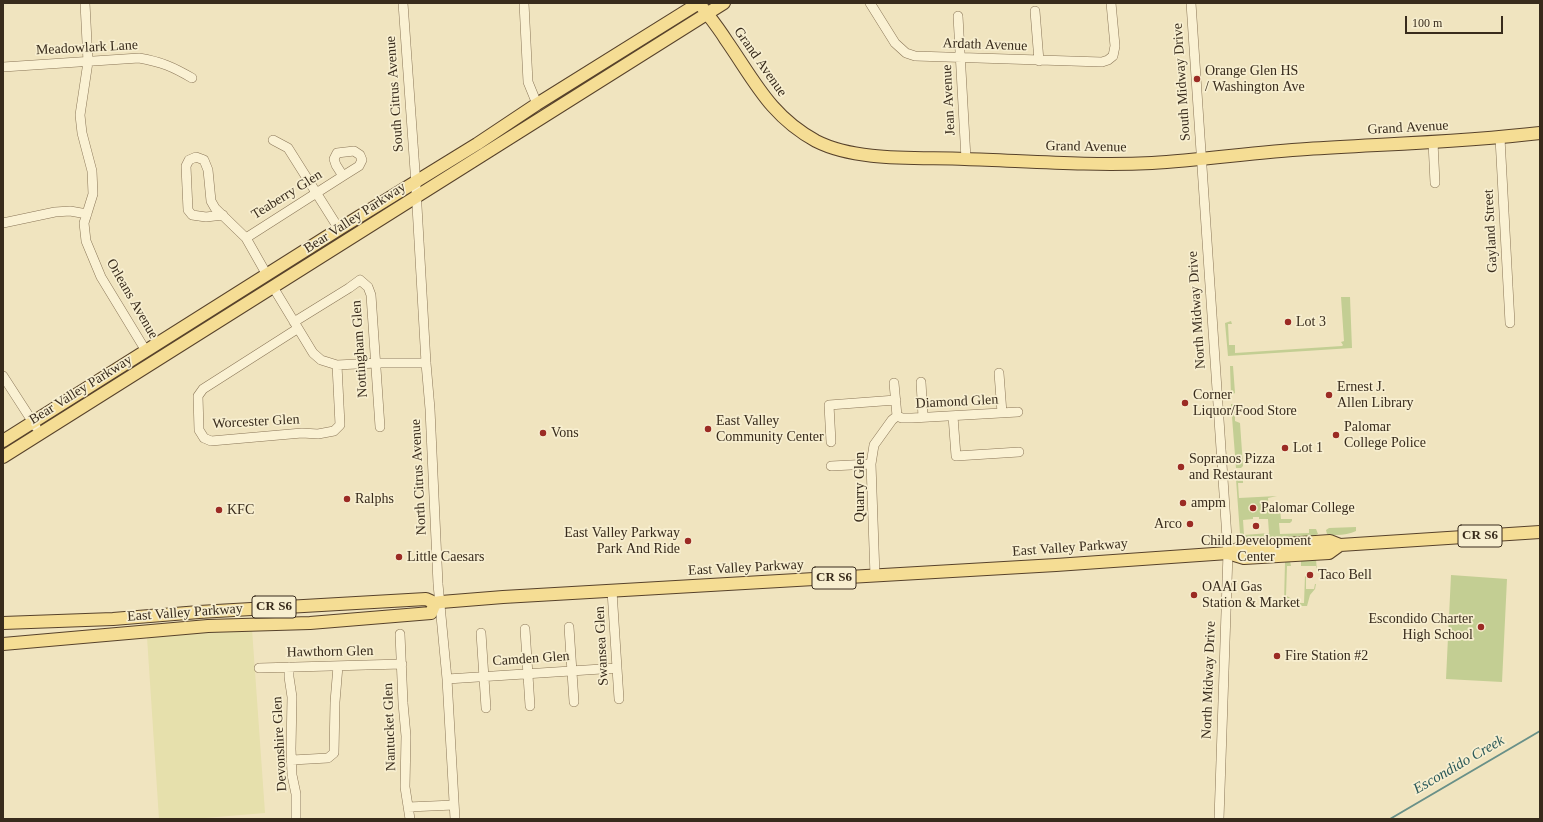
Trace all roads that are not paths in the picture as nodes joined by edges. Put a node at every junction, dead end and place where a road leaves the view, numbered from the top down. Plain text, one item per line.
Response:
1 (85, 3) edge
2 (403, 3) edge
3 (524, 3) edge
4 (699, 3) edge
5 (724, 3) edge
6 (870, 3) edge
7 (1112, 3) edge
8 (1191, 3) edge
9 (1035, 11) dead end
10 (707, 14) junction
11 (958, 16) dead end
12 (961, 58) junction
13 (1039, 60) junction
14 (88, 62) junction
15 (3, 67) edge
16 (192, 78) dead end
17 (537, 104) junction
18 (1540, 134) edge
19 (1500, 138) junction
20 (273, 140) dead end
21 (1433, 142) junction
22 (966, 159) junction
23 (1201, 159) junction
24 (343, 176) dead end
25 (415, 182) junction
26 (1435, 183) dead end
27 (318, 193) junction
28 (416, 196) junction
29 (87, 214) junction
30 (223, 215) junction
31 (3, 223) edge
32 (339, 229) junction
33 (246, 238) junction
34 (267, 275) junction
35 (273, 287) junction
36 (1510, 323) dead end
37 (296, 326) junction
38 (146, 351) junction
39 (376, 363) junction
40 (426, 363) junction
41 (337, 365) junction
42 (999, 373) dead end
43 (3, 376) edge
44 (921, 382) dead end
45 (894, 383) dead end
46 (896, 400) junction
47 (1018, 412) dead end
48 (1002, 413) junction
49 (897, 416) junction
50 (953, 416) junction
51 (923, 417) junction
52 (33, 422) junction
53 (380, 427) dead end
54 (40, 434) junction
55 (3, 441) edge
56 (831, 442) dead end
57 (1019, 452) dead end
58 (3, 457) edge
59 (871, 464) junction
60 (831, 466) dead end
61 (1540, 532) edge
62 (1228, 552) junction
63 (875, 576) junction
64 (612, 591) junction
65 (438, 603) junction
66 (290, 606) junction
67 (3, 623) edge
68 (251, 624) junction
69 (569, 627) dead end
70 (525, 629) dead end
71 (481, 633) dead end
72 (400, 634) dead end
73 (3, 644) edge
74 (402, 664) junction
75 (338, 666) junction
76 (289, 667) junction
77 (259, 668) dead end
78 (617, 668) junction
79 (572, 670) junction
80 (528, 673) junction
81 (484, 676) junction
82 (447, 679) junction
83 (619, 699) dead end
84 (574, 702) dead end
85 (530, 706) dead end
86 (486, 708) dead end
87 (292, 760) junction
88 (454, 805) junction
89 (408, 807) junction
90 (296, 819) edge
91 (410, 819) edge
92 (455, 819) edge
93 (1219, 819) edge

1 - 14 street, Orleans Avenue
2 - 25 street, South Citrus Avenue
3 - 17 street
4 - 10 main road, Grand Avenue
4 - 17 main road, Bear Valley Parkway
5 - 10 main road, Bear Valley Parkway
6 - 12 street, Ardath Avenue
7 - 13 street, Ardath Avenue
8 - 23 street, South Midway Drive
9 - 13 street
10 - 22 main road, Grand Avenue
10 - 28 main road, Bear Valley Parkway
11 - 12 street, Jean Avenue
12 - 13 street, Ardath Avenue
12 - 22 street, Jean Avenue
14 - 15 street, Meadowlark Lane
14 - 16 street, Meadowlark Lane
14 - 29 street, Orleans Avenue
17 - 25 main road, Bear Valley Parkway
18 - 19 main road, Grand Avenue
19 - 21 main road, Grand Avenue
19 - 36 street, Gayland Street
20 - 27 street
21 - 23 main road, Grand Avenue
21 - 26 street
22 - 23 main road, Grand Avenue
23 - 62 street, North Midway Drive
24 - 27 street, Teaberry Glen
25 - 28 street, North Citrus Avenue
25 - 32 main road, Bear Valley Parkway
27 - 32 street
27 - 33 street, Teaberry Glen
28 - 35 main road, Bear Valley Parkway
28 - 40 street, North Citrus Avenue
29 - 31 street
29 - 38 street, Orleans Avenue
30 - 30 street
30 - 33 street
32 - 34 main road, Bear Valley Parkway
33 - 34 street
34 - 38 main road, Bear Valley Parkway
35 - 37 street
35 - 54 main road, Bear Valley Parkway
37 - 39 street, Nottingham Glen
37 - 41 street
37 - 41 street, Worcester Glen
38 - 52 main road, Bear Valley Parkway
39 - 40 street
39 - 41 street
39 - 53 street, Nottingham Glen
40 - 65 street, North Citrus Avenue
42 - 48 street
43 - 52 street
44 - 51 street
45 - 46 street
46 - 49 street
46 - 56 street
47 - 48 street, Diamond Glen
48 - 50 street, Diamond Glen
49 - 51 street, Diamond Glen
49 - 59 street, Quarry Glen
50 - 51 street, Diamond Glen
50 - 57 street
52 - 54 street
52 - 55 main road, Bear Valley Parkway
54 - 58 main road, Bear Valley Parkway
59 - 60 street
59 - 63 street, Quarry Glen
61 - 62 main road, East Valley Parkway / CR S6
62 - 63 main road, East Valley Parkway / CR S6
62 - 93 street, North Midway Drive
63 - 64 main road, East Valley Parkway / CR S6
64 - 65 main road, East Valley Parkway / CR S6
64 - 78 street, Swansea Glen
65 - 66 main road, East Valley Parkway / CR S6
65 - 68 main road, East Valley Parkway / CR S6
65 - 82 street, North Citrus Avenue
66 - 67 main road, East Valley Parkway / CR S6
66 - 68 main road
68 - 73 main road, East Valley Parkway / CR S6
69 - 79 street
70 - 80 street
71 - 81 street
72 - 74 street, Nantucket Glen
74 - 75 street, Hawthorn Glen
74 - 89 street, Nantucket Glen
75 - 76 street, Hawthorn Glen
75 - 87 street
76 - 77 street, Hawthorn Glen
76 - 87 street, Devonshire Glen
78 - 79 street, Camden Glen
78 - 83 street, Swansea Glen
79 - 80 street, Camden Glen
79 - 84 street
80 - 81 street, Camden Glen
80 - 85 street
81 - 82 street, Camden Glen
81 - 86 street
82 - 88 street, North Citrus Avenue
87 - 90 street, Devonshire Glen
88 - 89 street
88 - 92 street, North Citrus Avenue
89 - 91 street, Nantucket Glen

